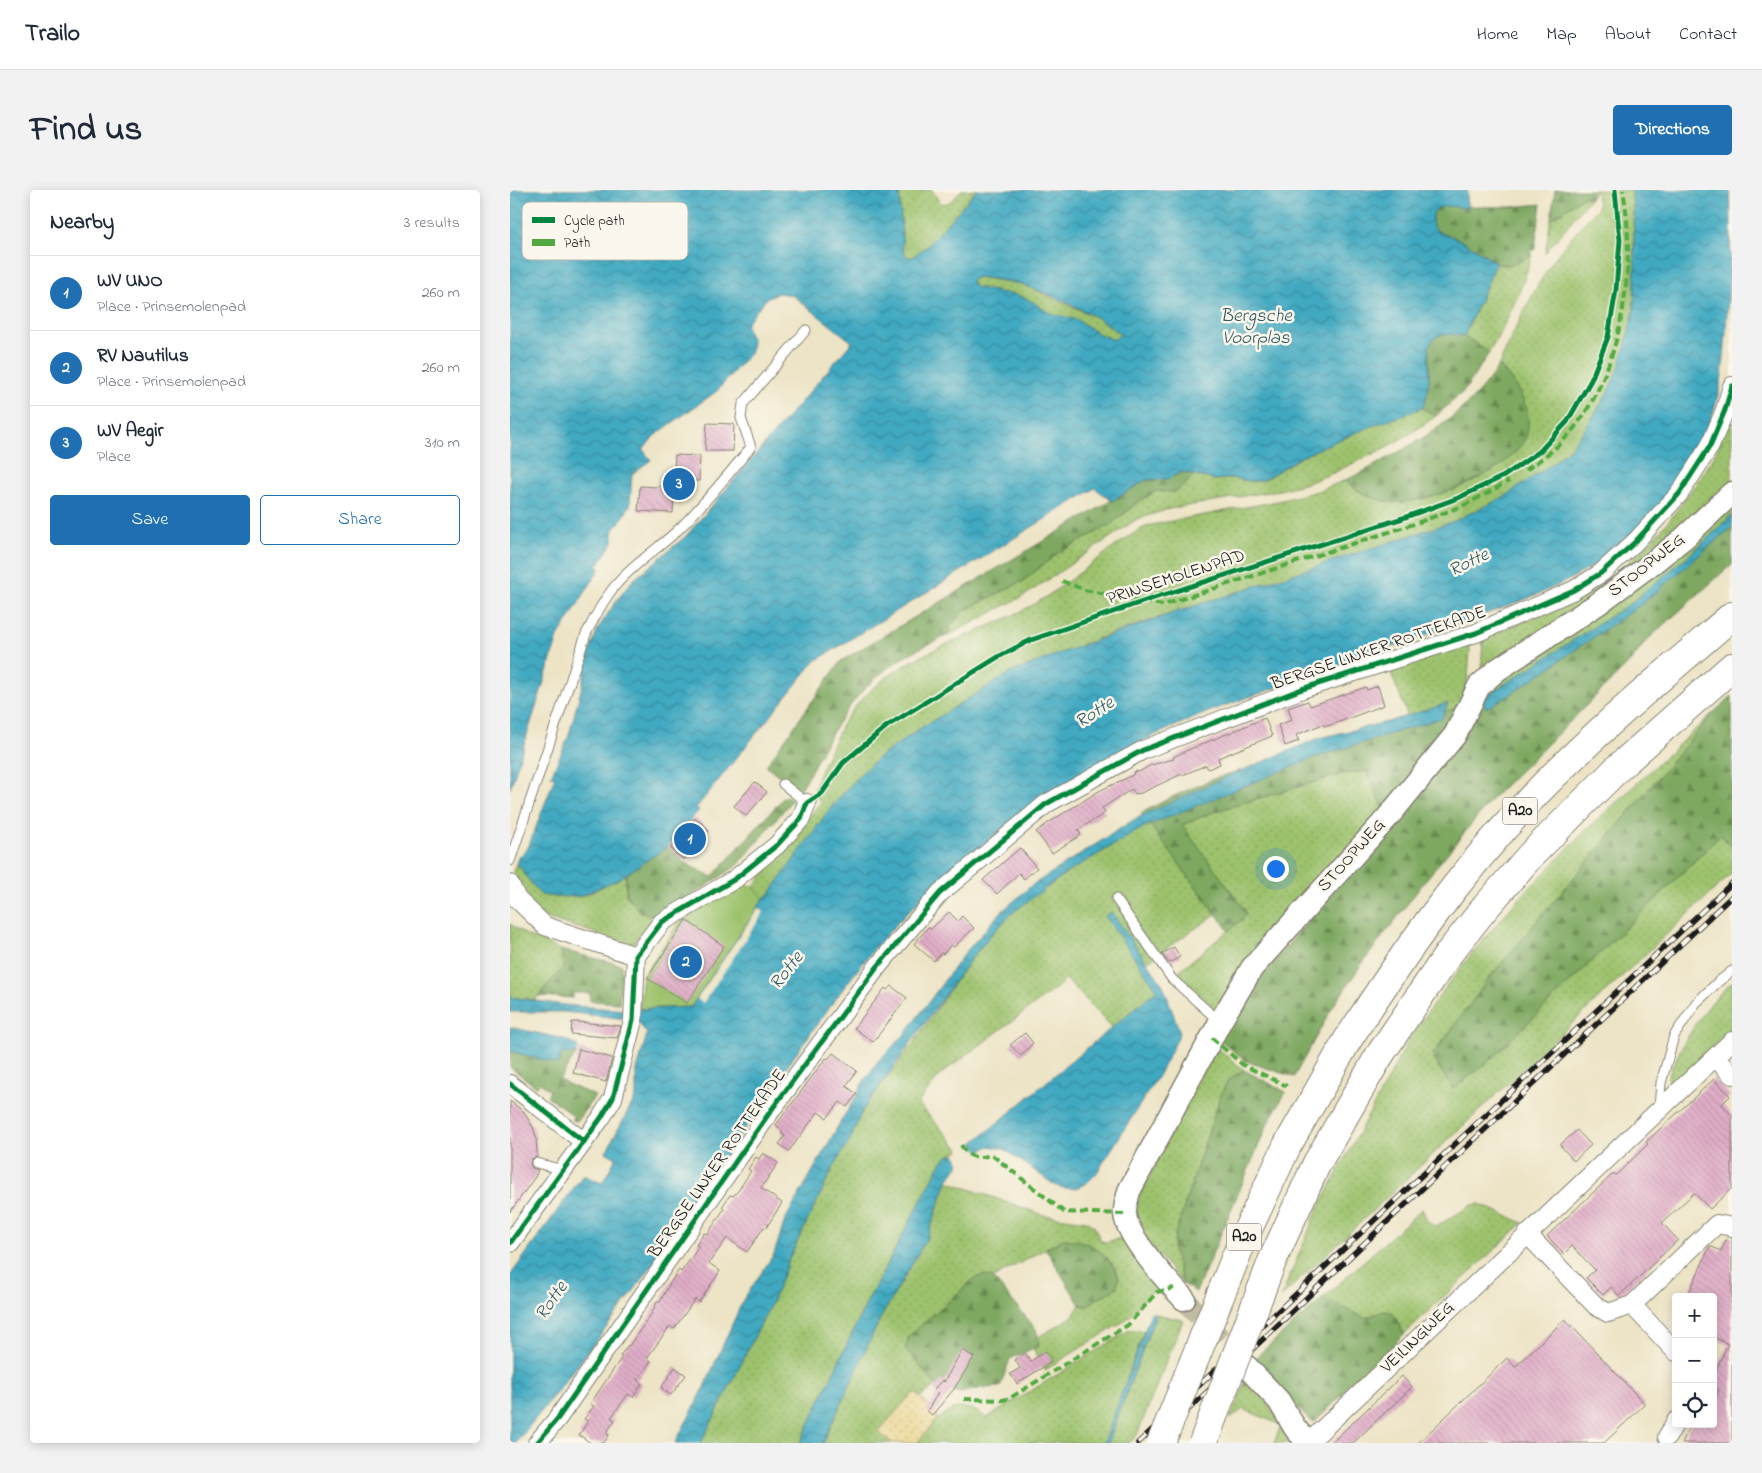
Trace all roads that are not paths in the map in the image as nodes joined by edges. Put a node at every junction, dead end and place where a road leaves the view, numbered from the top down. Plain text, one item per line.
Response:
1 (806, 330) dead end
2 (1732, 386) edge
3 (1732, 493) edge
4 (1732, 616) edge
5 (1732, 667) edge
6 (783, 784) dead end
7 (807, 803) joint
8 (510, 862) edge
9 (510, 884) edge
10 (1116, 900) dead end
11 (636, 956) junction
12 (1732, 971) edge
13 (1220, 1022) junction
14 (1732, 1041) edge
15 (1715, 1057) junction
16 (1732, 1075) edge
17 (510, 1084) edge
18 (1659, 1110) junction
19 (584, 1142) junction
20 (536, 1163) dead end
21 (564, 1170) junction
22 (1732, 1227) edge
23 (1528, 1234) junction
24 (510, 1243) edge
25 (1184, 1299) tunnel mouth
26 (1632, 1305) junction
27 (1672, 1348) edge
28 (1247, 1367) tunnel mouth
29 (537, 1443) edge
30 (1161, 1443) edge
31 (1203, 1443) edge
32 (1308, 1443) edge

1 - 8 lane
2 - 29 street, BERGSE LINKER ROTTEKADE
3 - 13 street, STOOPWEG
4 - 30 highway, A20, bridge
5 - 31 highway, A20, bridge
6 - 7 lane
7 - 11 street
9 - 11 street
10 - 13 lane
11 - 19 street
12 - 18 lane
13 - 25 street, STOOPWEG
14 - 15 street, VEILINGWEG
15 - 16 street
15 - 18 street, VEILINGWEG
17 - 19 street
18 - 23 street, VEILINGWEG
19 - 21 street
20 - 21 lane
21 - 24 street
22 - 26 street
23 - 26 street
23 - 32 street, VEILINGWEG
26 - 27 street
28 - 32 street

